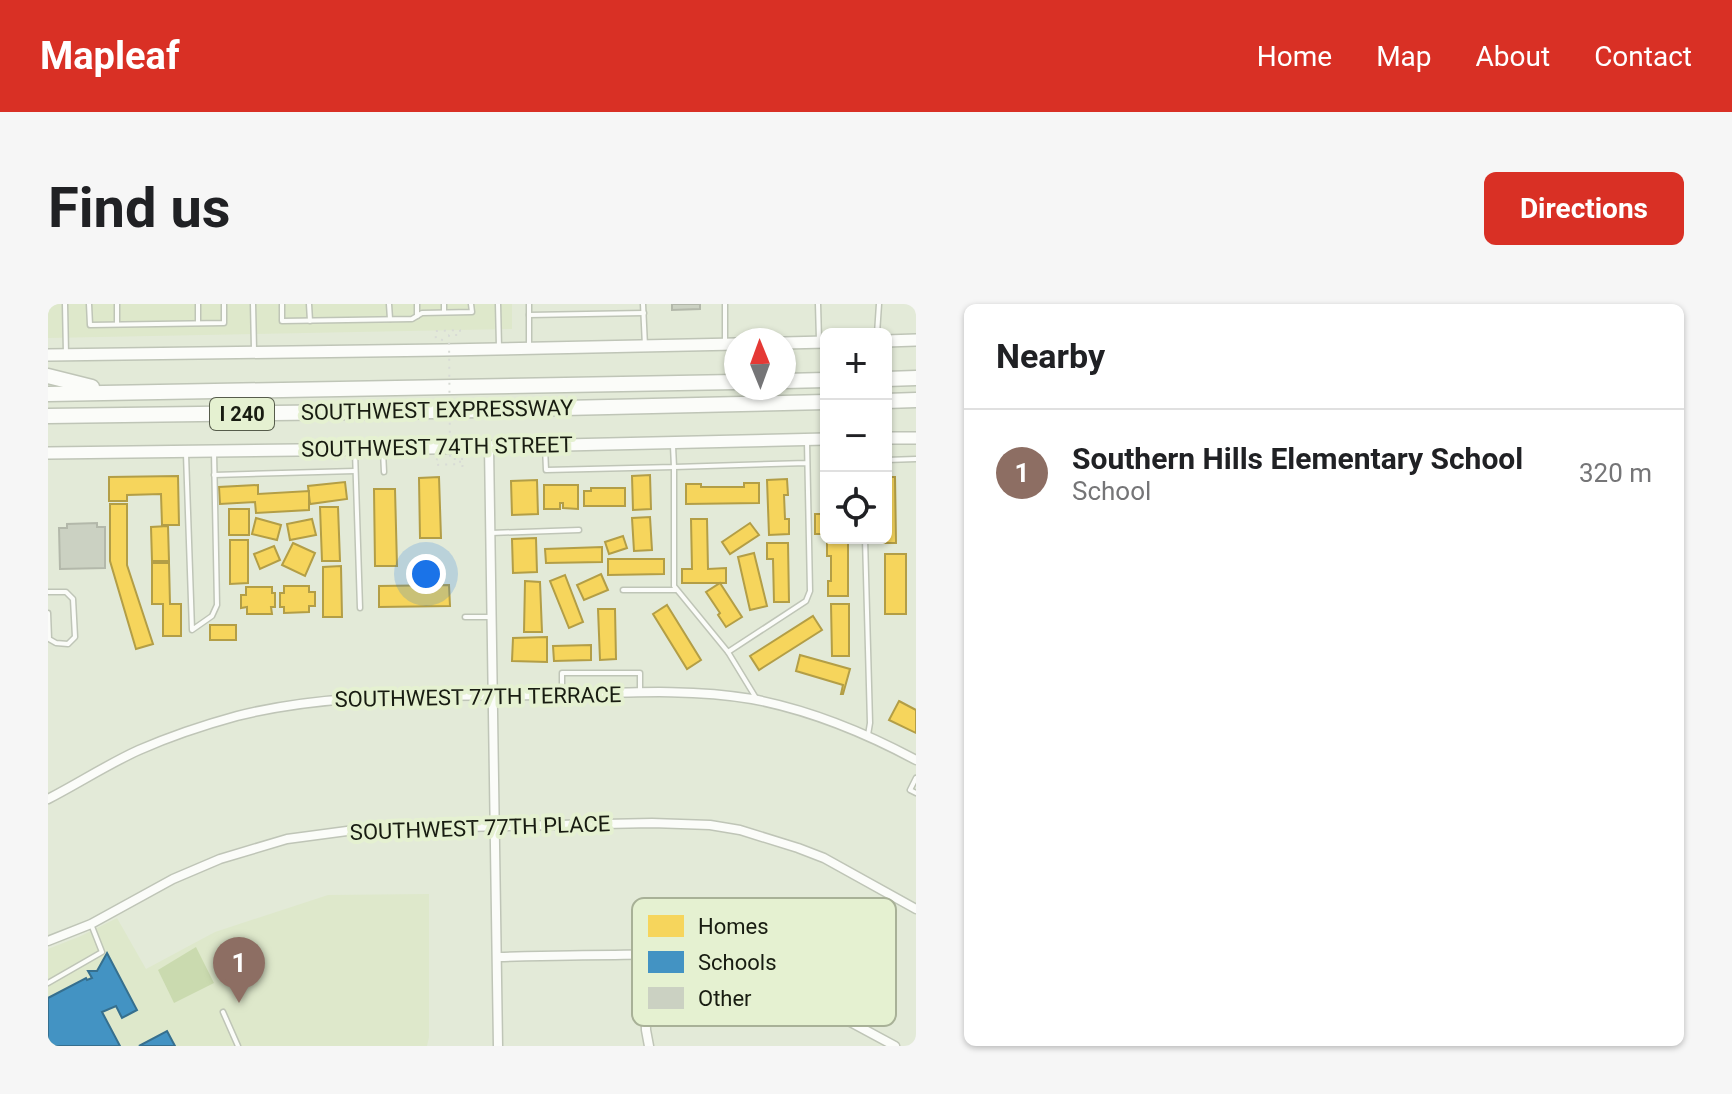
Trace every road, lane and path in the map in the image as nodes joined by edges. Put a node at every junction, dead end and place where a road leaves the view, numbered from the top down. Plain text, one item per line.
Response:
1 (65, 304) edge
2 (89, 304) edge
3 (117, 304) edge
4 (198, 304) edge
5 (224, 304) edge
6 (253, 304) edge
7 (282, 304) edge
8 (309, 304) edge
9 (389, 304) edge
10 (417, 304) edge
11 (444, 304) edge
12 (471, 304) edge
13 (498, 304) edge
14 (529, 304) edge
15 (643, 304) edge
16 (725, 304) edge
17 (818, 304) edge
18 (879, 304) edge
19 (444, 312) junction
20 (644, 313) junction
21 (529, 315) junction
22 (417, 316) junction
23 (390, 319) junction
24 (310, 321) junction
25 (198, 323) junction
26 (117, 324) junction
27 (729, 328) edge
28 (821, 328) edge
29 (877, 328) edge
30 (443, 340) dead end
31 (916, 340) edge
32 (892, 341) edge
33 (820, 342) edge
34 (796, 343) edge
35 (724, 344) edge
36 (645, 346) junction
37 (529, 348) junction
38 (499, 349) junction
39 (254, 352) junction
40 (48, 355) edge
41 (66, 355) junction
42 (48, 376) edge
43 (916, 378) edge
44 (892, 379) edge
45 (820, 380) edge
46 (796, 381) edge
47 (724, 382) edge
48 (111, 392) junction
49 (48, 394) edge
50 (916, 400) edge
51 (892, 401) edge
52 (820, 402) edge
53 (48, 416) edge
54 (892, 438) edge
55 (916, 438) edge
56 (807, 439) junction
57 (820, 439) edge
58 (673, 442) junction
59 (545, 444) junction
60 (489, 446) junction
61 (355, 449) junction
62 (383, 449) junction
63 (186, 451) junction
64 (214, 451) junction
65 (48, 453) edge
66 (916, 459) edge
67 (892, 460) edge
68 (807, 463) junction
69 (674, 467) junction
70 (355, 471) junction
71 (384, 472) dead end
72 (462, 472) dead end
73 (214, 475) junction
74 (579, 530) dead end
75 (491, 533) junction
76 (865, 544) edge
77 (623, 590) dead end
78 (678, 590) junction
79 (48, 592) edge
80 (360, 608) dead end
81 (48, 613) edge
82 (465, 617) dead end
83 (492, 617) junction
84 (728, 652) junction
85 (640, 693) junction
86 (562, 694) junction
87 (493, 696) junction
88 (757, 700) junction
89 (868, 735) junction
90 (916, 760) edge
91 (916, 778) edge
92 (916, 793) edge
93 (48, 799) edge
94 (495, 826) junction
95 (916, 909) edge
96 (91, 924) junction
97 (48, 941) edge
98 (632, 954) edge
99 (498, 957) junction
100 (48, 983) edge
101 (223, 1012) dead end
102 (646, 1026) edge
103 (858, 1026) edge
104 (238, 1046) edge
105 (498, 1046) edge
106 (649, 1046) edge
107 (895, 1046) edge

1 - 41 lane
2 - 26 lane
3 - 26 lane
4 - 25 lane
5 - 25 lane
6 - 39 lane
7 - 24 lane
8 - 24 lane
9 - 23 lane
10 - 22 lane
11 - 19 lane
12 - 19 lane
13 - 38 lane
14 - 21 lane
15 - 20 lane
16 - 27 lane
17 - 28 lane
18 - 29 lane
19 - 22 lane
20 - 21 lane
20 - 36 lane
21 - 37 lane
22 - 23 lane
23 - 24 lane
25 - 26 lane
30 - 72 path, bridge
31 - 32 main road
33 - 34 main road
35 - 36 main road
36 - 37 main road
37 - 38 main road
38 - 39 main road
39 - 41 main road
40 - 41 main road
42 - 48 highway
43 - 44 highway
45 - 46 highway
47 - 48 highway, SOUTHWEST EXPRESSWAY / I 240
48 - 49 highway, SOUTHWEST EXPRESSWAY / I 240
50 - 51 highway
52 - 53 highway, SOUTHWEST EXPRESSWAY / I 240
54 - 55 main road
56 - 57 main road, SOUTHWEST 74TH STREET
56 - 58 main road, SOUTHWEST 74TH STREET
56 - 68 lane
58 - 59 main road, SOUTHWEST 74TH STREET
58 - 69 lane
59 - 60 main road, SOUTHWEST 74TH STREET
59 - 69 lane
60 - 62 main road, SOUTHWEST 74TH STREET
60 - 75 street
61 - 62 main road, SOUTHWEST 74TH STREET
61 - 64 main road, SOUTHWEST 74TH STREET
61 - 70 lane
62 - 71 lane
63 - 64 main road, SOUTHWEST 74TH STREET
63 - 65 main road, SOUTHWEST 74TH STREET
63 - 73 lane
64 - 73 lane
66 - 67 lane
68 - 69 lane
68 - 84 lane
69 - 78 lane
70 - 73 lane
70 - 80 lane
74 - 75 lane
75 - 83 street
76 - 89 lane
77 - 78 lane
78 - 84 lane
79 - 81 lane
82 - 83 lane
83 - 87 street
84 - 88 lane
85 - 86 street, SOUTHWEST 77TH TERRACE
85 - 86 lane
85 - 88 street, SOUTHWEST 77TH TERRACE
86 - 87 street, SOUTHWEST 77TH TERRACE
87 - 93 street, SOUTHWEST 77TH TERRACE
87 - 94 street
88 - 89 street, SOUTHWEST 77TH TERRACE
89 - 90 street, SOUTHWEST 77TH TERRACE
91 - 92 lane
94 - 95 street, SOUTHWEST 77TH PLACE
94 - 96 street, SOUTHWEST 77TH PLACE
94 - 99 street
96 - 97 street, SOUTHWEST 77TH PLACE
96 - 100 lane
98 - 99 street
99 - 105 street
101 - 104 lane
102 - 106 street
103 - 107 street

